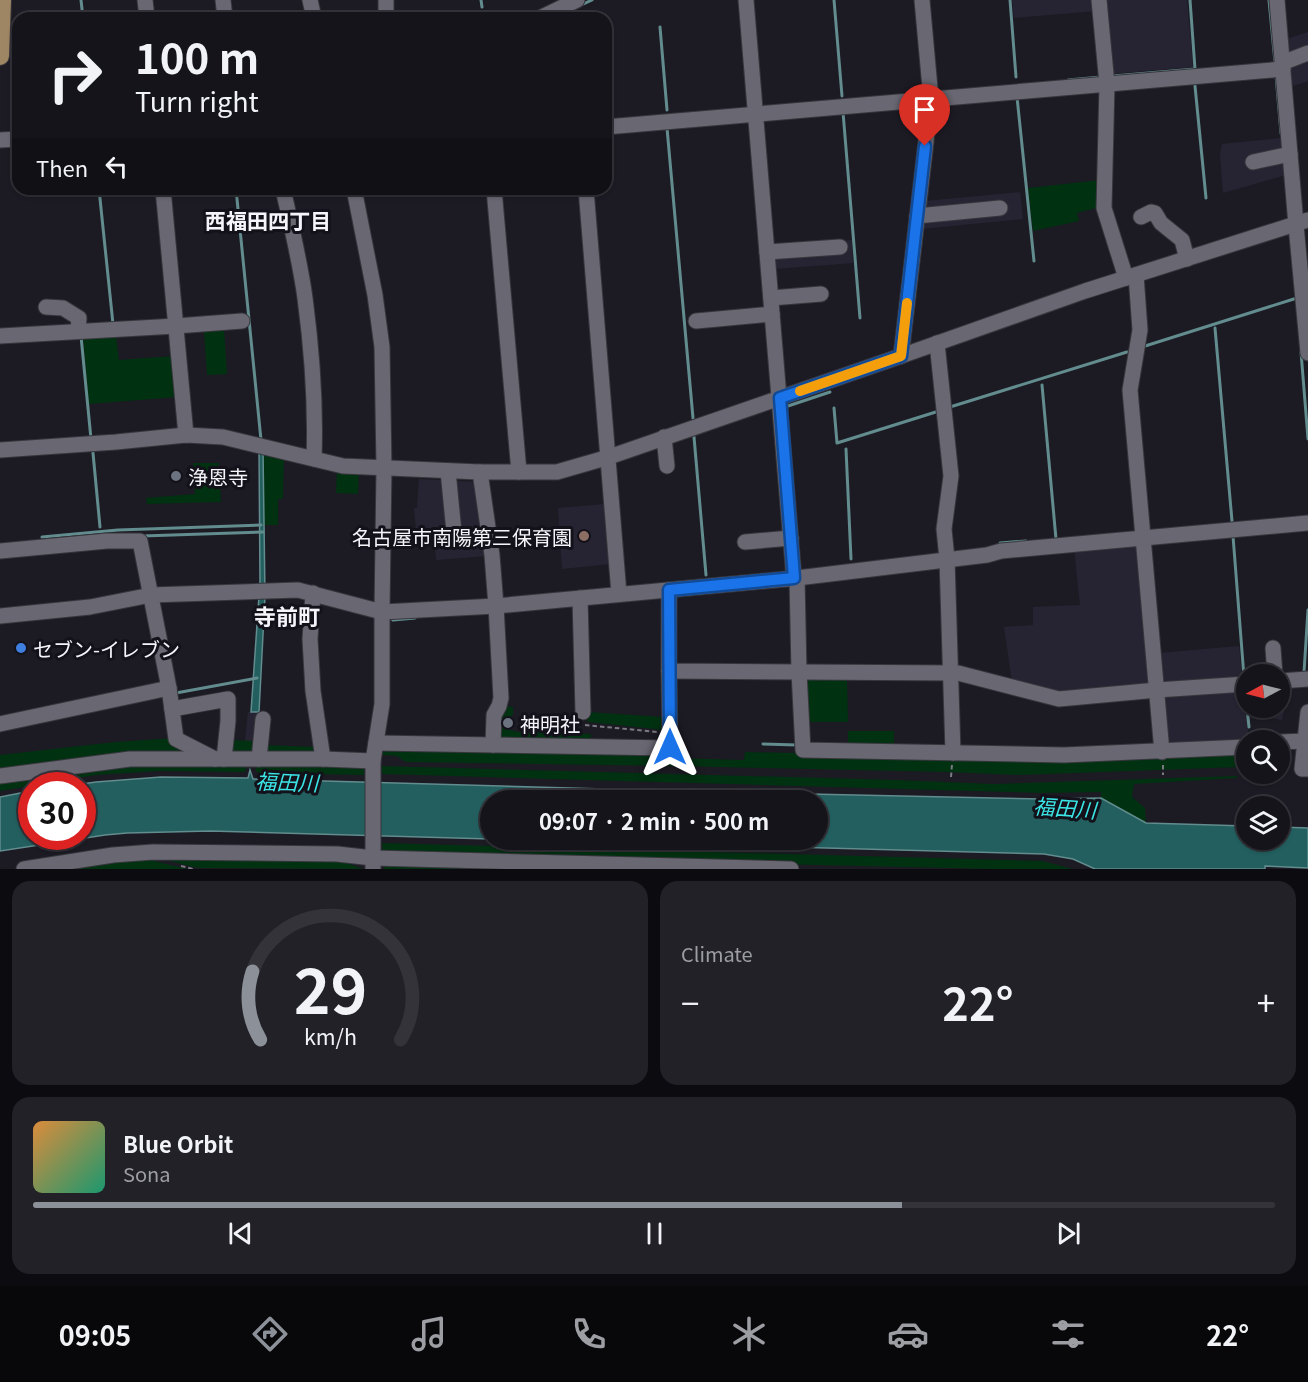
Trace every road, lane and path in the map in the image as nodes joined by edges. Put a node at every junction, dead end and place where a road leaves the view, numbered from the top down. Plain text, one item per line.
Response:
1 (2, 0) edge
2 (746, 0) edge
3 (922, 0) edge
4 (1100, 0) edge
5 (1277, 0) edge
6 (572, 1) edge
7 (556, 12) edge
8 (1308, 53) edge
9 (0, 56) edge
10 (1282, 66) junction
11 (1107, 84) junction
12 (931, 99) junction
13 (755, 114) junction
14 (612, 126) edge
15 (1290, 154) junction
16 (1253, 162) dead end
17 (164, 195) edge
18 (284, 195) edge
19 (355, 195) edge
20 (495, 195) edge
21 (587, 195) edge
22 (1000, 208) dead end
23 (917, 216) junction
24 (1141, 217) dead end
25 (1302, 222) edge
26 (840, 247) dead end
27 (767, 252) junction
28 (1187, 259) junction
29 (1131, 276) junction
30 (821, 294) dead end
31 (1306, 302) edge
32 (772, 306) junction
33 (45, 307) dead end
34 (242, 321) dead end
35 (696, 321) dead end
36 (176, 326) junction
37 (78, 332) junction
38 (0, 336) edge
39 (937, 344) junction
40 (1308, 353) edge
41 (901, 356) junction
42 (780, 398) junction
43 (186, 435) junction
44 (664, 437) junction
45 (0, 450) edge
46 (609, 456) junction
47 (314, 459) junction
48 (667, 466) dead end
49 (384, 468) junction
50 (448, 471) junction
51 (480, 472) junction
52 (519, 472) junction
53 (1308, 523) edge
54 (454, 532) dead end
55 (791, 538) junction
56 (1144, 538) junction
57 (745, 542) dead end
58 (0, 551) edge
59 (946, 559) junction
60 (795, 578) junction
61 (669, 590) junction
62 (313, 593) junction
63 (620, 594) junction
64 (151, 596) junction
65 (580, 598) junction
66 (496, 606) junction
67 (382, 612) junction
68 (0, 616) edge
69 (1273, 648) dead end
70 (1274, 664) edge
71 (669, 671) junction
72 (799, 672) junction
73 (950, 673) junction
74 (1308, 679) edge
75 (1290, 680) edge
76 (1236, 685) edge
77 (169, 688) junction
78 (1157, 690) junction
79 (172, 709) junction
80 (584, 711) dead end
81 (1308, 712) edge
82 (262, 719) dead end
83 (561, 722) dead end
84 (0, 724) edge
85 (670, 733) junction
86 (1305, 741) junction
87 (1290, 742) edge
88 (376, 743) junction
89 (493, 745) junction
90 (1236, 748) edge
91 (1162, 752) junction
92 (953, 753) junction
93 (219, 759) junction
94 (259, 759) junction
95 (323, 759) junction
96 (373, 761) junction
97 (1308, 769) edge
98 (0, 776) edge
99 (373, 859) edge
100 (24, 869) edge
101 (791, 869) edge

1 - 9 main road
2 - 13 street
3 - 12 street
4 - 11 street
5 - 10 street
6 - 7 street
8 - 10 street
10 - 11 street
10 - 15 street
11 - 12 street
11 - 29 street
12 - 13 street
12 - 23 street
13 - 14 street
13 - 27 street
15 - 16 street
15 - 25 street
17 - 36 street
18 - 47 street
19 - 49 street
20 - 52 street
21 - 46 street
22 - 23 street
23 - 41 street
24 - 28 street
25 - 28 street
25 - 31 street
26 - 27 street
27 - 32 street
28 - 29 street
29 - 39 street
29 - 56 street
30 - 32 street
31 - 40 street
32 - 35 street
32 - 42 street
33 - 37 street
34 - 36 street
36 - 37 street
36 - 43 street
37 - 38 street
39 - 41 street
39 - 59 street
41 - 42 street
42 - 44 street
42 - 55 street
43 - 45 street
43 - 47 street
44 - 46 street
44 - 48 street
46 - 52 street
46 - 63 street
47 - 49 street
49 - 50 street
49 - 67 street
50 - 51 street
50 - 54 street
51 - 52 street
51 - 66 street
53 - 56 street
55 - 57 street
55 - 60 street
56 - 59 street
56 - 78 street
58 - 64 street
59 - 60 street
59 - 73 street
60 - 61 street
60 - 72 street
61 - 63 street
61 - 71 street
62 - 64 street
62 - 67 street
62 - 95 street
63 - 65 street
64 - 68 street
64 - 77 street
65 - 66 street
65 - 80 street
66 - 67 street
66 - 89 street
67 - 88 street
69 - 70 street
71 - 72 street
71 - 85 street
72 - 73 street
72 - 92 street
73 - 78 street
73 - 92 street
74 - 75 street
76 - 78 street
77 - 79 street
77 - 84 street
78 - 91 street
79 - 93 street
79 - 93 street
81 - 86 street
82 - 94 street
83 - 85 path
85 - 89 street
86 - 87 street
86 - 97 street
88 - 89 street
88 - 96 street
90 - 91 street
91 - 92 street
93 - 94 street
93 - 98 street
94 - 95 street
95 - 96 street
96 - 99 street
99 - 100 street
99 - 101 street

